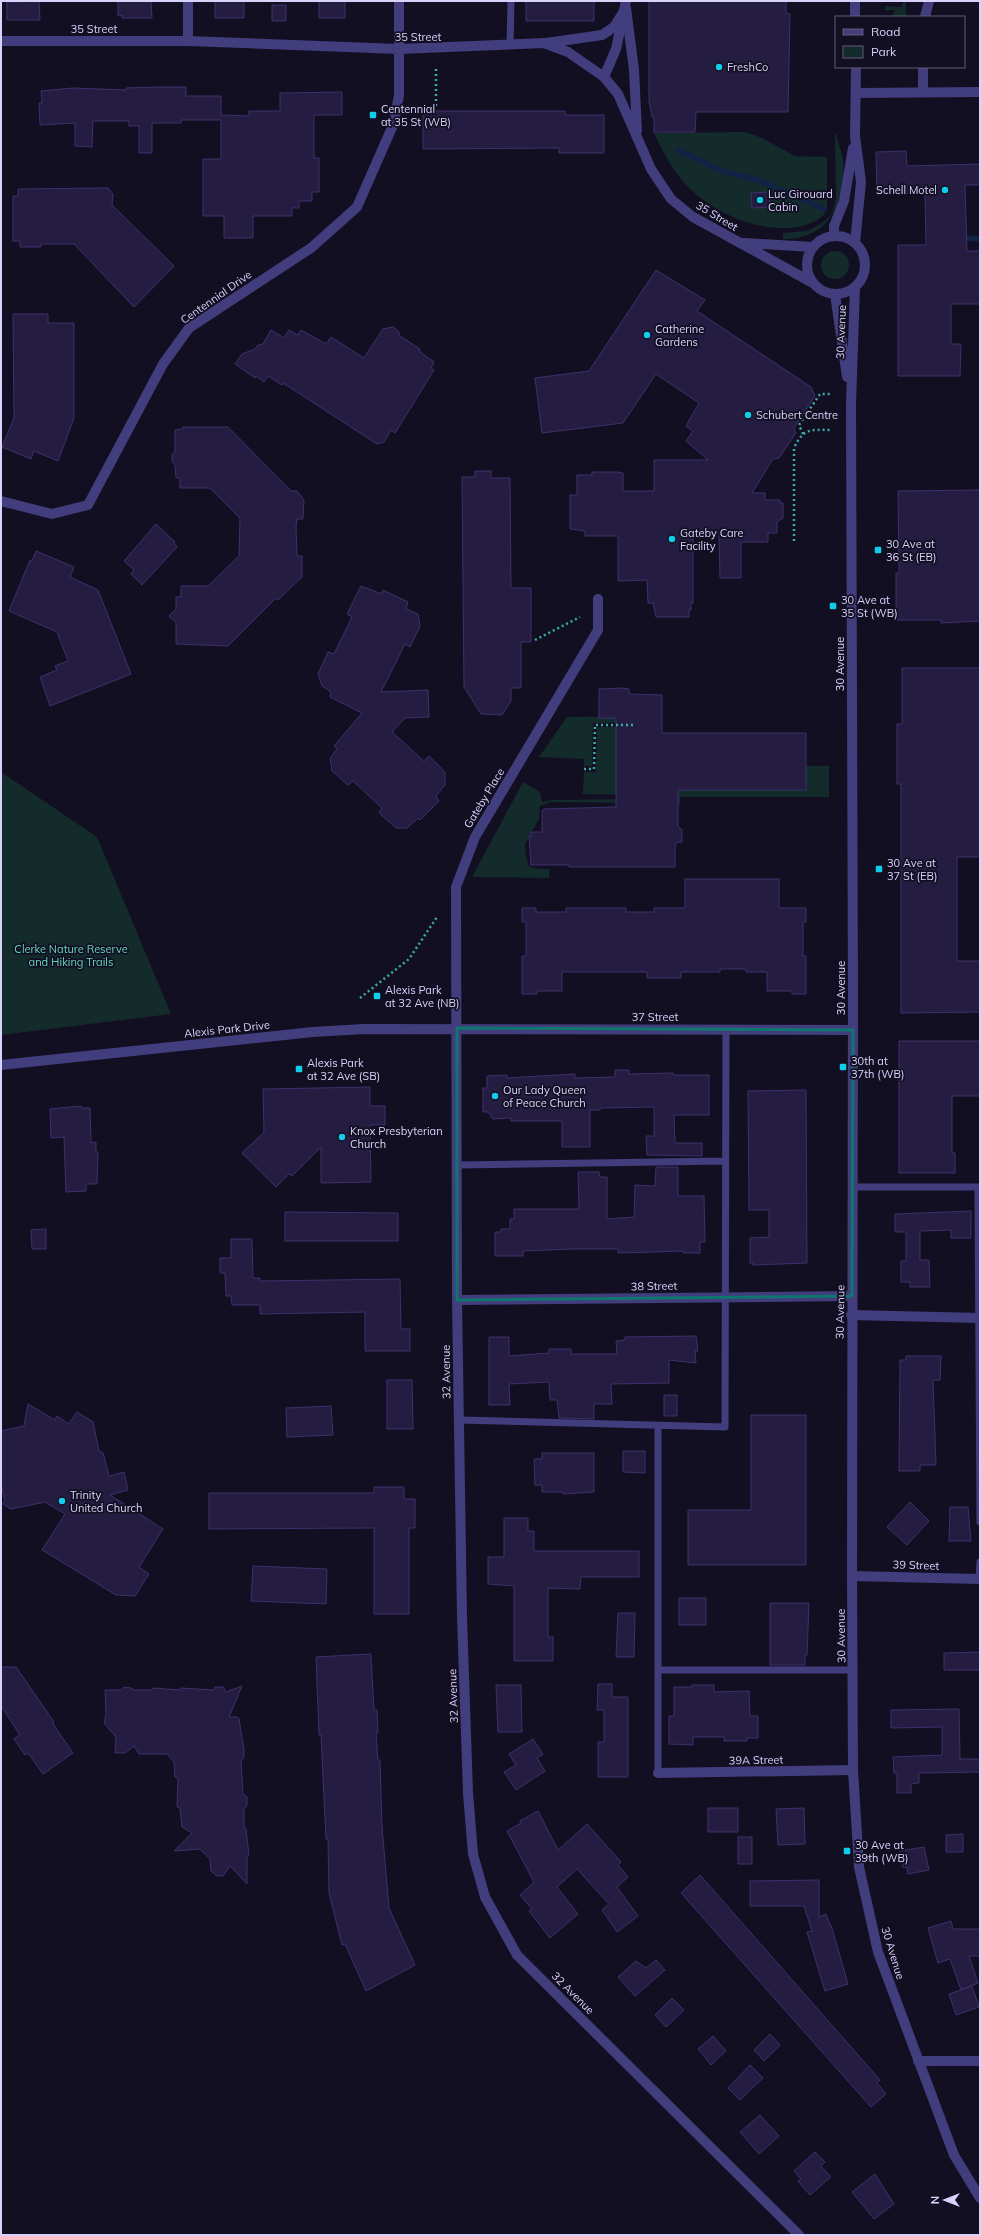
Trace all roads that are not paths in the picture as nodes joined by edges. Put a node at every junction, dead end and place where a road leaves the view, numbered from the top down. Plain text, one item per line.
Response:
1 (188, 1) edge
2 (399, 1) edge
3 (511, 1) edge
4 (855, 1) edge
5 (929, 1) edge
6 (626, 4) edge
7 (855, 16) edge
8 (925, 16) edge
9 (1, 41) edge
10 (188, 41) junction
11 (544, 43) junction
12 (510, 45) junction
13 (399, 49) junction
14 (856, 68) edge
15 (923, 68) edge
16 (604, 77) junction
17 (923, 92) junction
18 (980, 92) edge
19 (856, 93) junction
20 (855, 136) junction
21 (637, 137) junction
22 (834, 236) junction
23 (740, 243) junction
24 (855, 243) junction
25 (812, 247) junction
26 (813, 283) junction
27 (855, 287) junction
28 (835, 294) junction
29 (850, 403) junction
30 (1, 501) edge
31 (598, 599) dead end
32 (457, 1028) junction
33 (726, 1030) junction
34 (853, 1030) junction
35 (1, 1065) edge
36 (724, 1161) junction
37 (457, 1165) junction
38 (853, 1187) junction
39 (979, 1187) edge
40 (852, 1296) junction
41 (724, 1298) junction
42 (457, 1300) junction
43 (851, 1315) junction
44 (980, 1318) edge
45 (459, 1420) junction
46 (658, 1426) junction
47 (980, 1449) edge
48 (980, 1522) edge
49 (980, 1562) edge
50 (852, 1576) junction
51 (980, 1579) edge
52 (658, 1670) junction
53 (854, 1670) junction
54 (854, 1770) junction
55 (658, 1773) joint
56 (918, 2061) junction
57 (980, 2061) edge
58 (980, 2198) edge
59 (799, 2235) edge

1 - 10 street
2 - 13 street
3 - 12 lane
4 - 7 street
5 - 8 street
6 - 11 street
6 - 16 street
6 - 21 street
9 - 10 street, 35 Street
10 - 13 street, 35 Street
11 - 12 street, 35 Street
11 - 16 street, 35 Street
12 - 13 street, 35 Street
13 - 30 street, Centennial Drive
14 - 19 street
15 - 17 street
16 - 21 street, 35 Street
17 - 18 street
17 - 19 street
19 - 20 street
20 - 22 street
20 - 24 street
21 - 23 street, 35 Street
22 - 24 street
22 - 25 street
23 - 25 street, 35 Street
23 - 26 street, 35 Street
24 - 27 street
25 - 26 street
26 - 28 street
27 - 28 street
27 - 29 street, 30 Avenue
28 - 29 street, 30 Avenue
29 - 34 street, 30 Avenue
31 - 32 street, Gateby Place
32 - 33 street, 37 Street
32 - 35 street, Alexis Park Drive
32 - 37 street, 32 Avenue
33 - 34 street, 37 Street
33 - 36 lane
34 - 38 street, 30 Avenue
36 - 37 lane
36 - 41 lane
37 - 42 street, 32 Avenue
38 - 39 lane
38 - 40 street, 30 Avenue
39 - 44 lane
40 - 41 street, 38 Street
40 - 43 street, 30 Avenue
41 - 42 street, 38 Street
41 - 46 lane
42 - 45 street, 32 Avenue
43 - 44 street
43 - 50 street, 30 Avenue
44 - 47 lane
45 - 46 lane
45 - 59 street, 32 Avenue
46 - 52 lane
47 - 48 lane
49 - 51 lane
50 - 51 street, 39 Street
50 - 53 street, 30 Avenue
52 - 53 lane
52 - 55 lane
53 - 54 street, 30 Avenue
54 - 55 street, 39A Street
54 - 56 street, 30 Avenue
56 - 57 street
56 - 58 street, 30 Avenue

